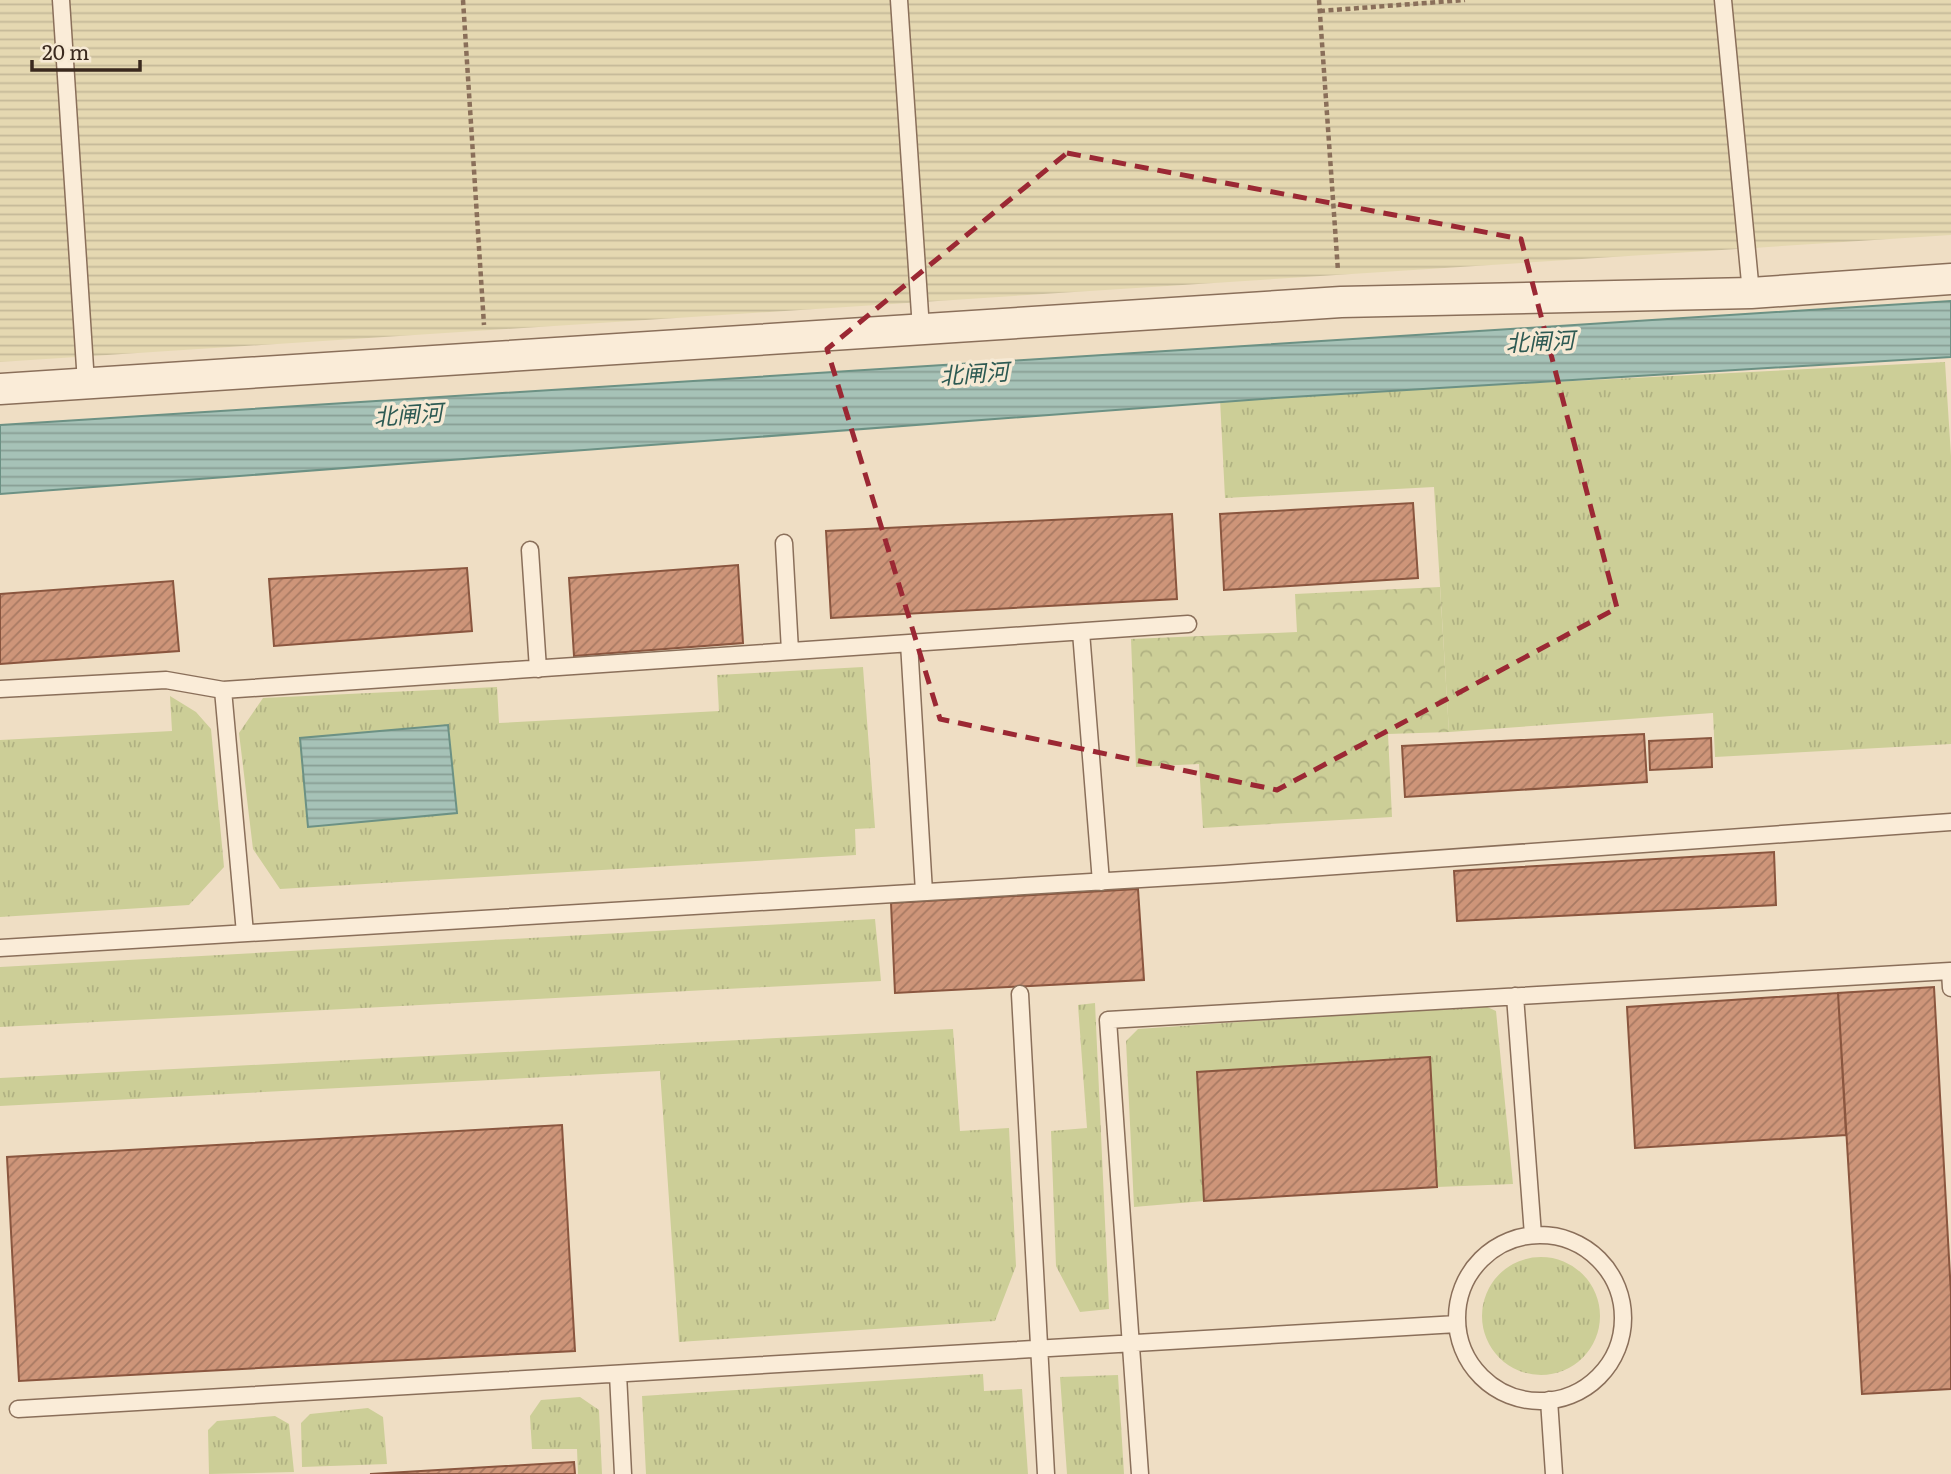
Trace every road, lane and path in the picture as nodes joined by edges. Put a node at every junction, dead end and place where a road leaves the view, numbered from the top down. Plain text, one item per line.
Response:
1 (61, 0) edge
2 (463, 0) edge
3 (899, 0) edge
4 (1319, 0) edge
5 (1465, 0) edge
6 (1723, 0) edge
7 (1320, 11) junction
8 (1951, 279) edge
9 (1751, 293) junction
10 (1341, 302) junction
11 (921, 330) junction
12 (486, 358) junction
13 (86, 383) junction
14 (0, 389) edge
15 (784, 543) dead end
16 (530, 550) dead end
17 (1188, 624) dead end
18 (1081, 632) junction
19 (909, 643) junction
20 (790, 652) junction
21 (538, 669) junction
22 (0, 689) edge
23 (223, 690) junction
24 (1951, 822) edge
25 (1101, 882) junction
26 (924, 892) junction
27 (245, 933) junction
28 (0, 948) edge
29 (1951, 988) edge
30 (1020, 994) dead end
31 (1515, 996) junction
32 (1532, 1235) junction
33 (1457, 1324) junction
34 (1131, 1343) junction
35 (1040, 1349) junction
36 (618, 1374) junction
37 (1549, 1400) junction
38 (18, 1409) dead end
39 (623, 1474) edge
40 (1046, 1474) edge
41 (1140, 1474) edge
42 (1553, 1474) edge

1 - 13 lane
2 - 12 path
3 - 11 lane
4 - 7 path
5 - 7 path
6 - 9 lane
7 - 10 path
8 - 9 street
9 - 10 street
10 - 11 street
11 - 12 street
12 - 13 street
13 - 14 street
15 - 20 lane
16 - 21 lane
17 - 18 lane
18 - 19 lane
18 - 25 lane
19 - 20 lane
19 - 26 lane
20 - 21 lane
21 - 23 lane
22 - 23 lane
23 - 27 lane
24 - 25 lane
25 - 26 lane
26 - 27 lane
27 - 28 lane
29 - 31 lane
30 - 35 lane
31 - 32 lane
31 - 34 lane
32 - 33 lane
32 - 37 lane
33 - 34 lane
33 - 37 lane
34 - 35 lane
34 - 41 lane
35 - 36 lane
35 - 40 lane
36 - 38 lane
36 - 39 lane
37 - 42 lane

